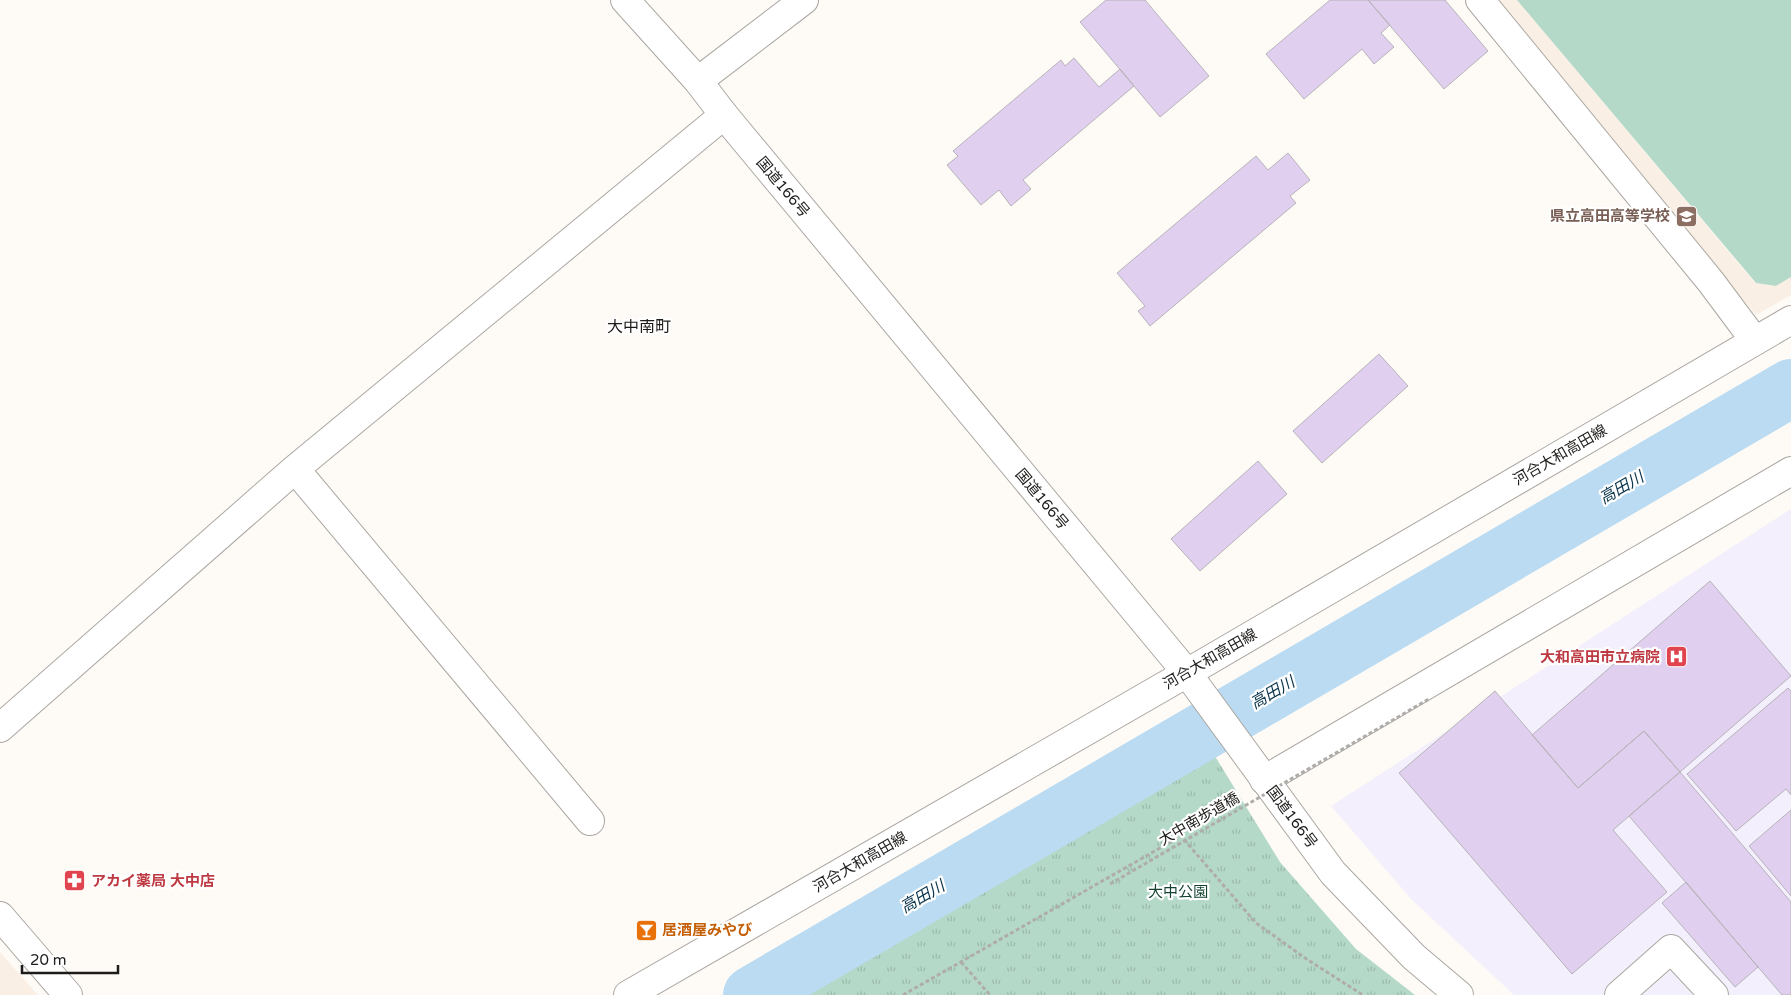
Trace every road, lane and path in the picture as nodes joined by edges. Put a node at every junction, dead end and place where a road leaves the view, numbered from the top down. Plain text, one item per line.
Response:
1 (625, 0) edge
2 (804, 0) edge
3 (1480, 0) edge
4 (698, 81) junction
5 (724, 115) junction
6 (1791, 320) edge
7 (1755, 341) junction
8 (295, 469) junction
9 (1791, 471) edge
10 (1193, 682) junction
11 (1429, 699) dead end
12 (0, 728) edge
13 (1264, 780) junction
14 (590, 821) dead end
15 (1105, 879) junction
16 (0, 916) edge
17 (961, 961) junction
18 (68, 995) edge
19 (628, 995) edge
20 (902, 995) edge
21 (990, 995) edge
22 (1363, 995) edge
23 (1459, 995) edge
24 (1619, 995) edge
25 (1714, 995) edge

1 - 4 main road, 国道166号
2 - 4 main road
3 - 7 main road
4 - 5 main road, 国道166号
5 - 8 main road
5 - 10 main road, 国道166号
6 - 7 main road, 河合大和高田線
7 - 10 main road, 河合大和高田線
8 - 12 main road
8 - 14 main road
9 - 13 main road
10 - 13 main road, 国道166号
10 - 19 main road, 河合大和高田線
11 - 15 path, 大中南歩道橋, bridge
13 - 23 main road, 国道166号
15 - 17 path
15 - 22 path
16 - 18 main road
17 - 20 path
17 - 21 path
24 - 25 main road

